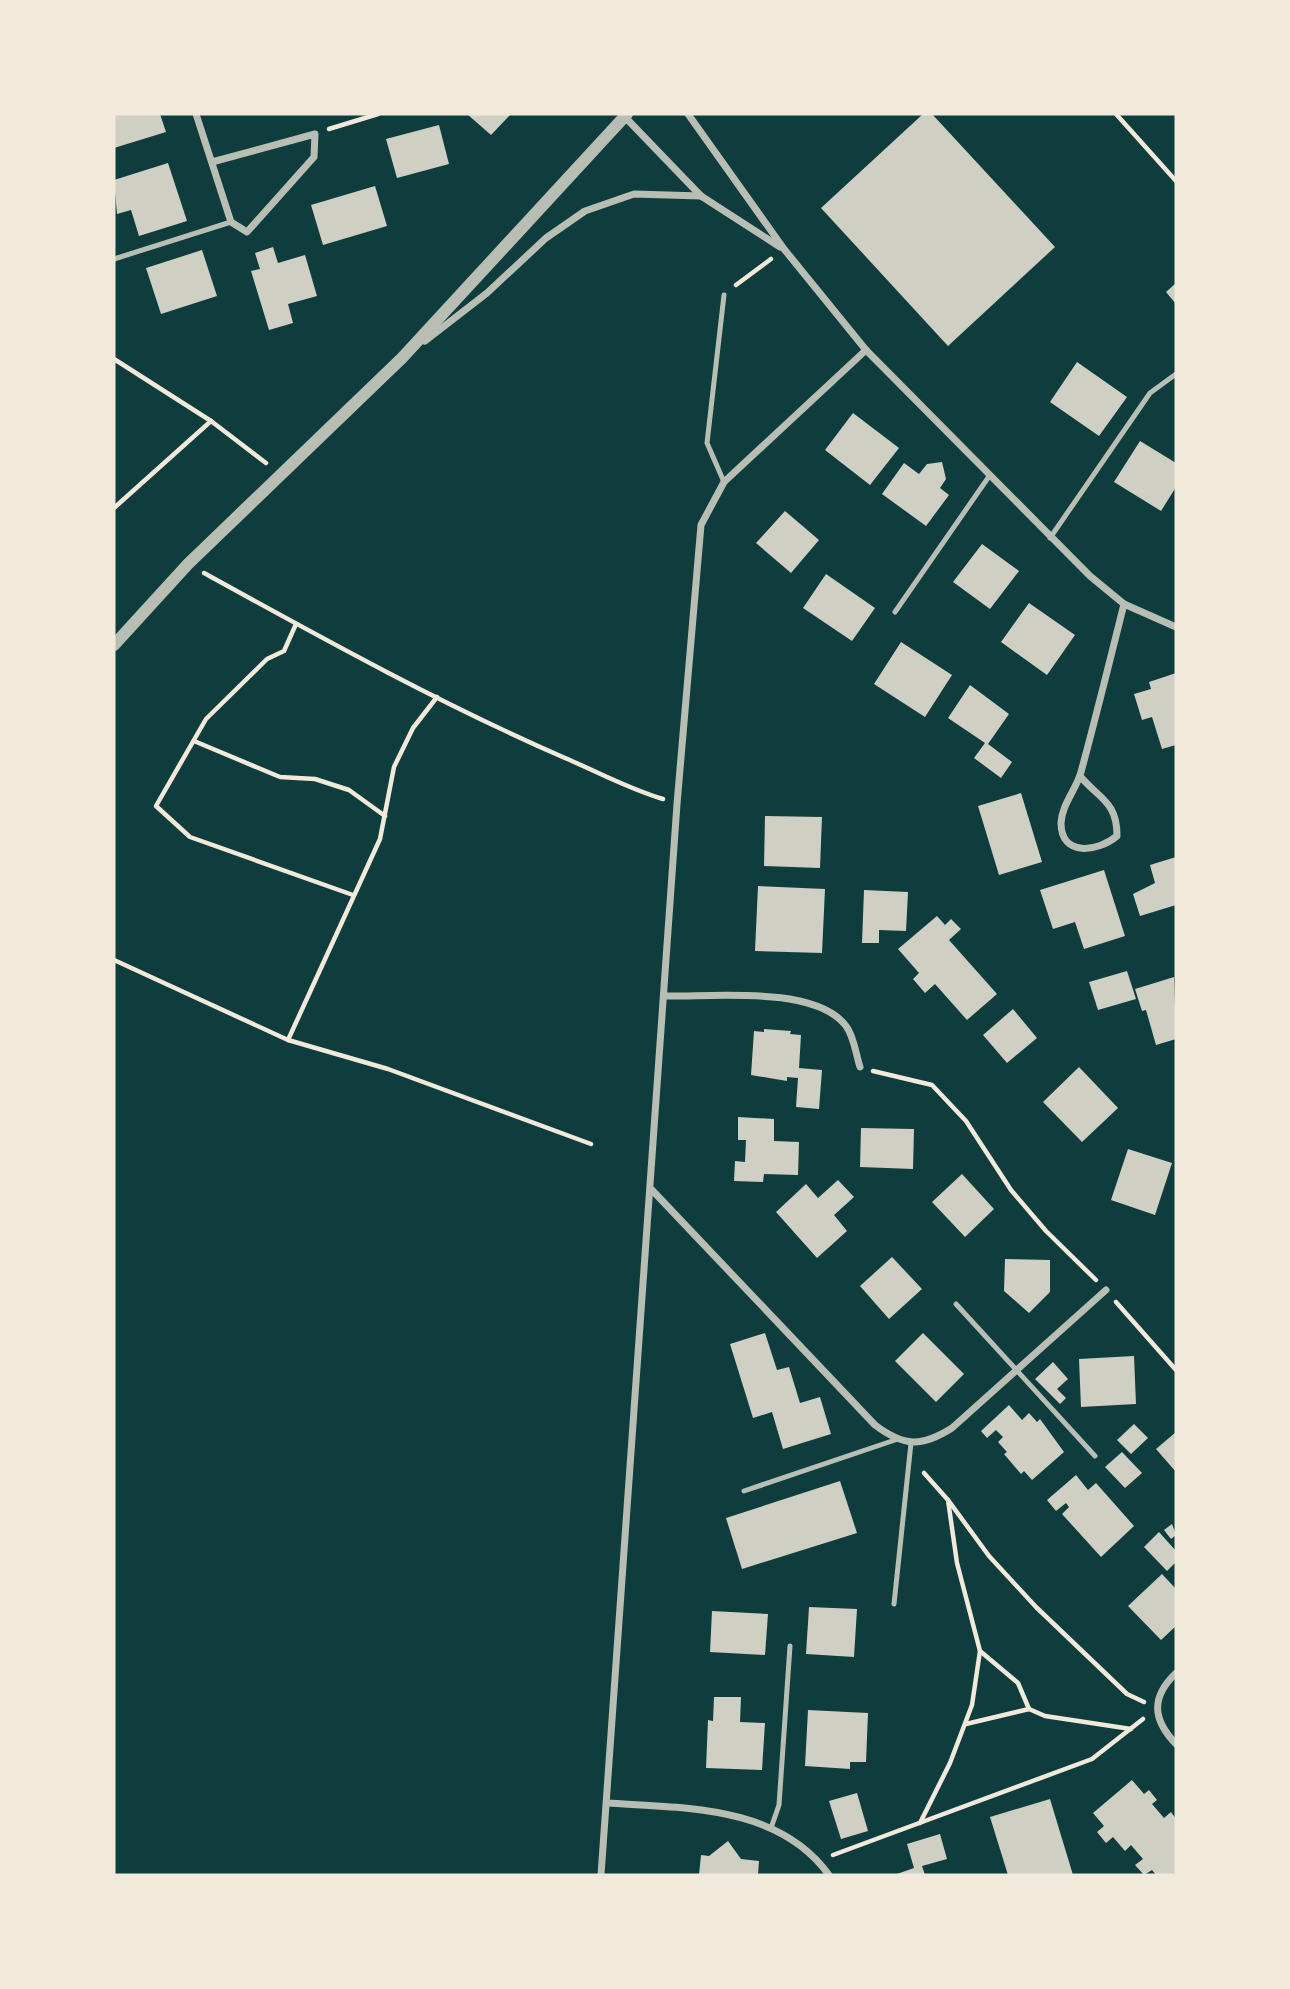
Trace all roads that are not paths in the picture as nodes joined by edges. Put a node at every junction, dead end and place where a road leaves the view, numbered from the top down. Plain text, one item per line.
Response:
1 (196, 114) edge
2 (688, 114) edge
3 (625, 115) edge
4 (212, 162) junction
5 (701, 196) junction
6 (231, 222) junction
7 (784, 249) junction
8 (114, 259) edge
9 (724, 295) road end
10 (866, 350) junction
11 (402, 358) junction
12 (1176, 374) edge
13 (990, 475) junction
14 (724, 482) junction
15 (1050, 538) junction
16 (1124, 604) junction
17 (895, 612) dead end
18 (1176, 627) edge
19 (114, 645) edge
20 (1080, 776) junction
21 (665, 996) junction
22 (860, 1067) road end
23 (652, 1189) junction
24 (1106, 1290) road end
25 (956, 1304) dead end
26 (1016, 1370) junction
27 (898, 1439) junction
28 (911, 1443) junction
29 (1095, 1456) dead end
30 (744, 1491) dead end
31 (894, 1604) dead end
32 (790, 1646) dead end
33 (1176, 1672) edge
34 (1176, 1744) edge
35 (607, 1803) junction
36 (771, 1828) junction
37 (601, 1875) edge
38 (829, 1875) edge

1 - 4 street
2 - 7 street
3 - 5 street
3 - 11 street
4 - 6 street
4 - 6 street
5 - 7 street
5 - 11 street
6 - 8 lane
7 - 10 street
9 - 14 lane
10 - 13 street
10 - 14 street
11 - 19 street
12 - 15 lane
13 - 15 street
13 - 17 lane
14 - 21 street
15 - 16 street
16 - 18 street
16 - 20 street
20 - 20 street
21 - 22 street
21 - 23 street
23 - 27 street
23 - 35 street
24 - 26 street
25 - 26 lane
26 - 28 street
26 - 29 lane
27 - 28 street
27 - 30 lane
28 - 31 lane
32 - 36 lane
33 - 34 street
35 - 36 street
35 - 37 street
36 - 38 street

